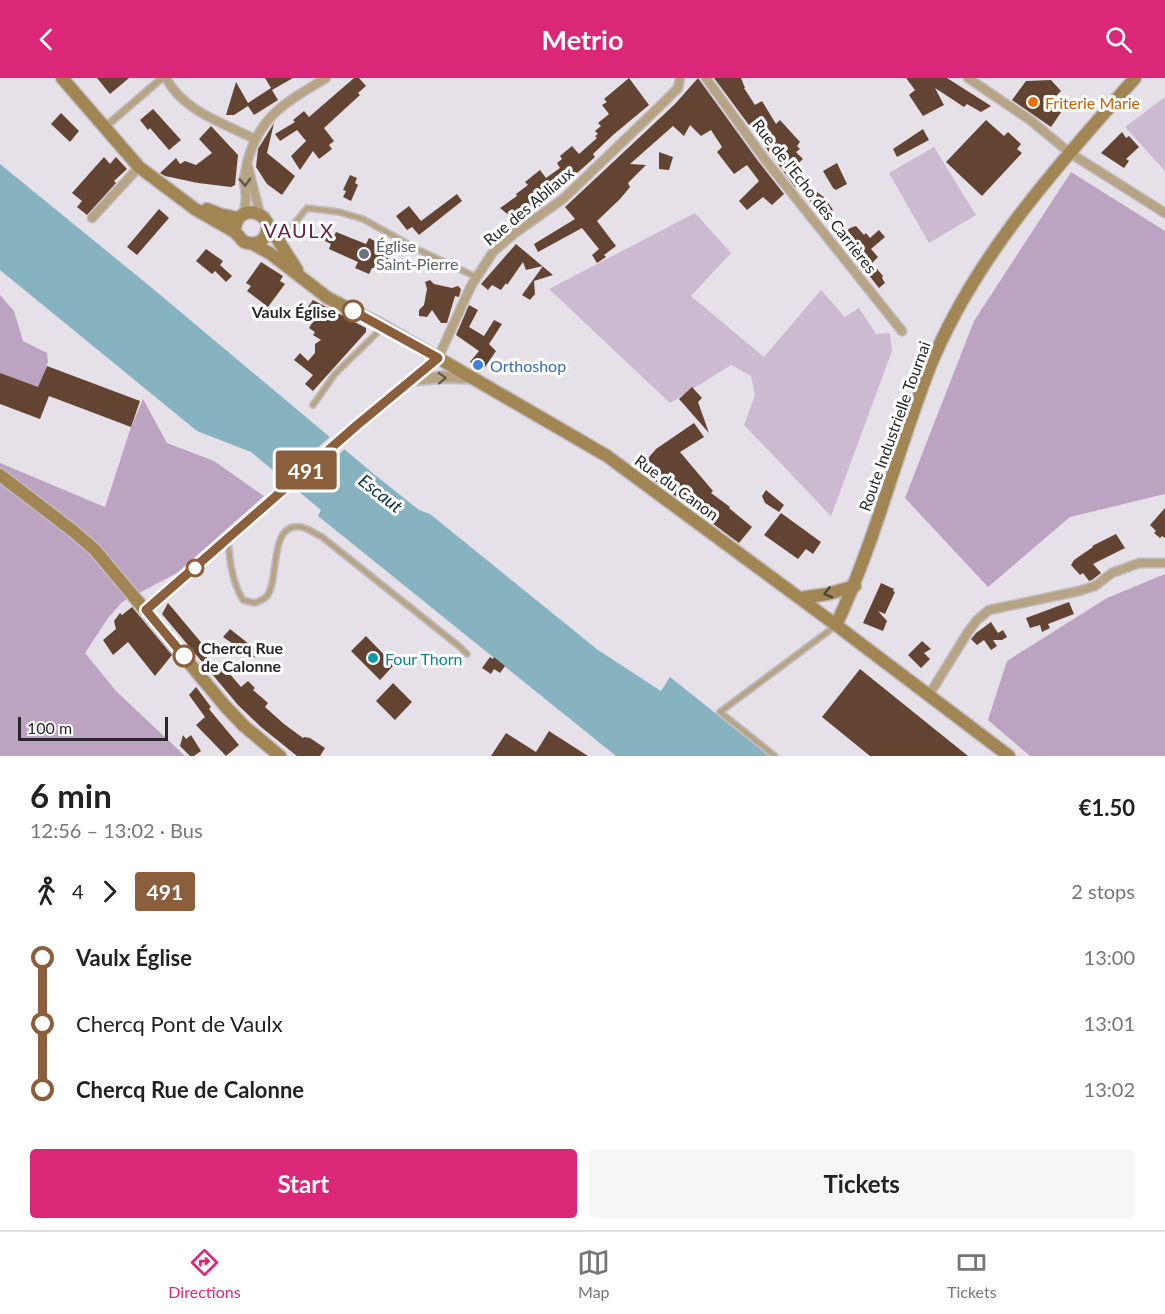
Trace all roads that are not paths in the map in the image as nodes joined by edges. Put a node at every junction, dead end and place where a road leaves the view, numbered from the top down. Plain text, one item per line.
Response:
1 (62, 78) edge
2 (164, 78) edge
3 (326, 78) edge
4 (680, 78) edge
5 (706, 78) edge
6 (968, 78) edge
7 (1136, 78) edge
8 (104, 128) junction
9 (255, 139) junction
10 (1070, 153) junction
11 (247, 163) junction
12 (139, 167) junction
13 (181, 198) junction
14 (1165, 213) edge
15 (241, 215) junction
16 (92, 218) dead end
17 (263, 219) junction
18 (235, 232) junction
19 (279, 243) junction
20 (253, 244) junction
21 (476, 277) junction
22 (303, 278) junction
23 (383, 326) junction
24 (902, 331) dead end
25 (438, 358) junction
26 (474, 378) junction
27 (411, 380) junction
28 (313, 405) dead end
29 (0, 476) edge
30 (228, 538) junction
31 (1165, 563) edge
32 (855, 586) junction
33 (800, 598) junction
34 (146, 610) junction
35 (836, 625) junction
36 (467, 654) dead end
37 (929, 695) junction
38 (280, 756) edge
39 (775, 756) edge
40 (1009, 756) edge

1 - 8 main road
2 - 8 street
2 - 9 street
3 - 9 street
4 - 21 street, Rue des Abliaux
5 - 24 street, Rue de l'Echo des Carrières
6 - 10 street
7 - 10 main road, Route Industrielle Tournai
8 - 12 main road
9 - 11 street
10 - 14 street
10 - 32 main road, Route Industrielle Tournai
11 -> 15 street
11 - 17 street
12 - 13 main road
12 - 16 street
13 - 15 main road
13 - 18 main road
15 - 17 main road
15 - 18 main road
17 - 19 main road
17 - 20 main road
18 - 20 main road
19 - 21 lane
19 - 22 main road
20 - 22 main road
21 - 25 street, Rue des Abliaux
22 - 23 main road, Rue du Canon
23 - 25 main road, Rue du Canon
23 - 28 lane
25 - 26 main road, Rue du Canon
25 - 27 street, Rue des Abliaux
27 -> 26 street
26 - 33 main road, Rue du Canon
27 - 30 street, Rue des Abliaux
29 - 34 main road
30 - 34 street, Rue des Abliaux
30 - 36 lane
31 - 37 street
32 -> 33 main road
32 - 35 main road, Route Industrielle Tournai
33 - 35 main road, Rue du Canon
34 - 38 main road
35 - 37 main road, Rue du Canon
35 - 39 lane
37 - 40 main road, Rue du Canon

